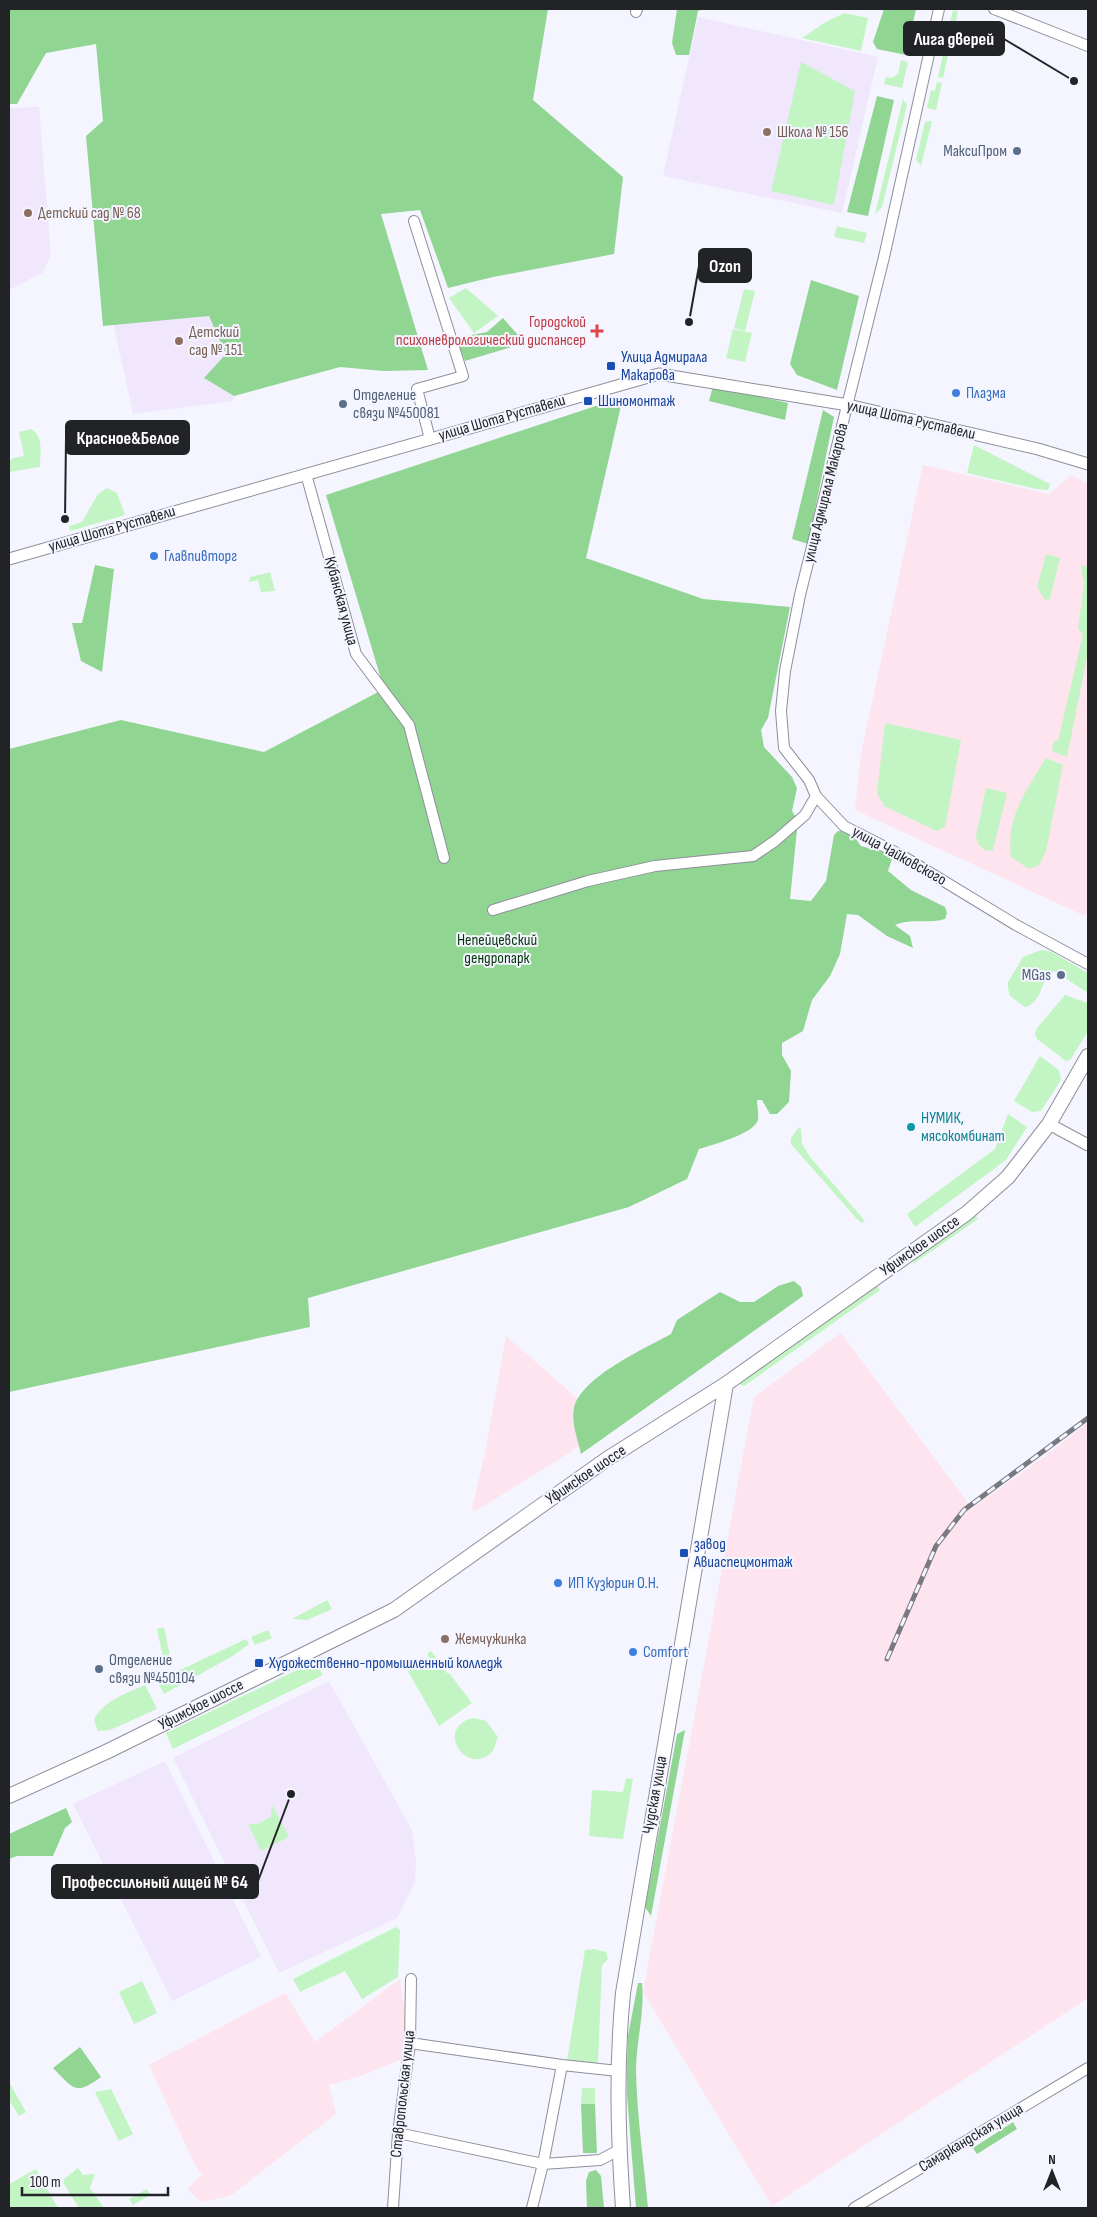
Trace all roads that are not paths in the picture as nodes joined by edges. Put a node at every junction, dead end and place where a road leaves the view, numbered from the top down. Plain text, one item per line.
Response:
1 (939, 9) edge
2 (994, 9) edge
3 (1088, 46) edge
4 (414, 221) dead end
5 (848, 405) junction
6 (430, 439) junction
7 (1088, 464) edge
8 (306, 474) junction
9 (9, 559) edge
10 (816, 796) junction
11 (444, 858) dead end
12 (493, 910) dead end
13 (1088, 964) edge
14 (1088, 1056) edge
15 (1049, 1124) junction
16 (1088, 1145) edge
17 (726, 1384) junction
18 (9, 1796) edge
19 (411, 1979) dead end
20 (410, 2043) junction
21 (562, 2065) junction
22 (1088, 2068) edge
23 (618, 2071) junction
24 (398, 2133) junction
25 (619, 2150) junction
26 (543, 2164) junction
27 (393, 2208) edge
28 (532, 2208) edge
29 (623, 2208) edge
30 (854, 2208) edge

1 - 5 street, улица Адмирала Макарова
2 - 3 street
4 - 6 street
5 - 6 street, улица Шота Руставели
5 - 7 street, улица Шота Руставели
5 - 10 street, улица Адмирала Макарова
6 - 8 street, улица Шота Руставели
8 - 9 street, улица Шота Руставели
8 - 11 street, Кубанская улица
10 - 12 street
10 - 13 street, улица Чайковского
14 - 15 main road, Уфимское шоссе
15 - 16 street
15 - 17 main road, Уфимское шоссе
17 - 18 main road, Уфимское шоссе
17 - 23 main road, Чудская улица
19 - 20 street, Ставропольская улица
20 - 21 street
20 - 24 street, Ставропольская улица
21 - 23 street
21 - 26 street
22 - 30 street, Самаркандская улица
23 - 25 main road, Чудская улица
24 - 26 street
24 - 27 street, Ставропольская улица
25 - 26 street
25 - 29 main road, Чудская улица
26 - 28 street

